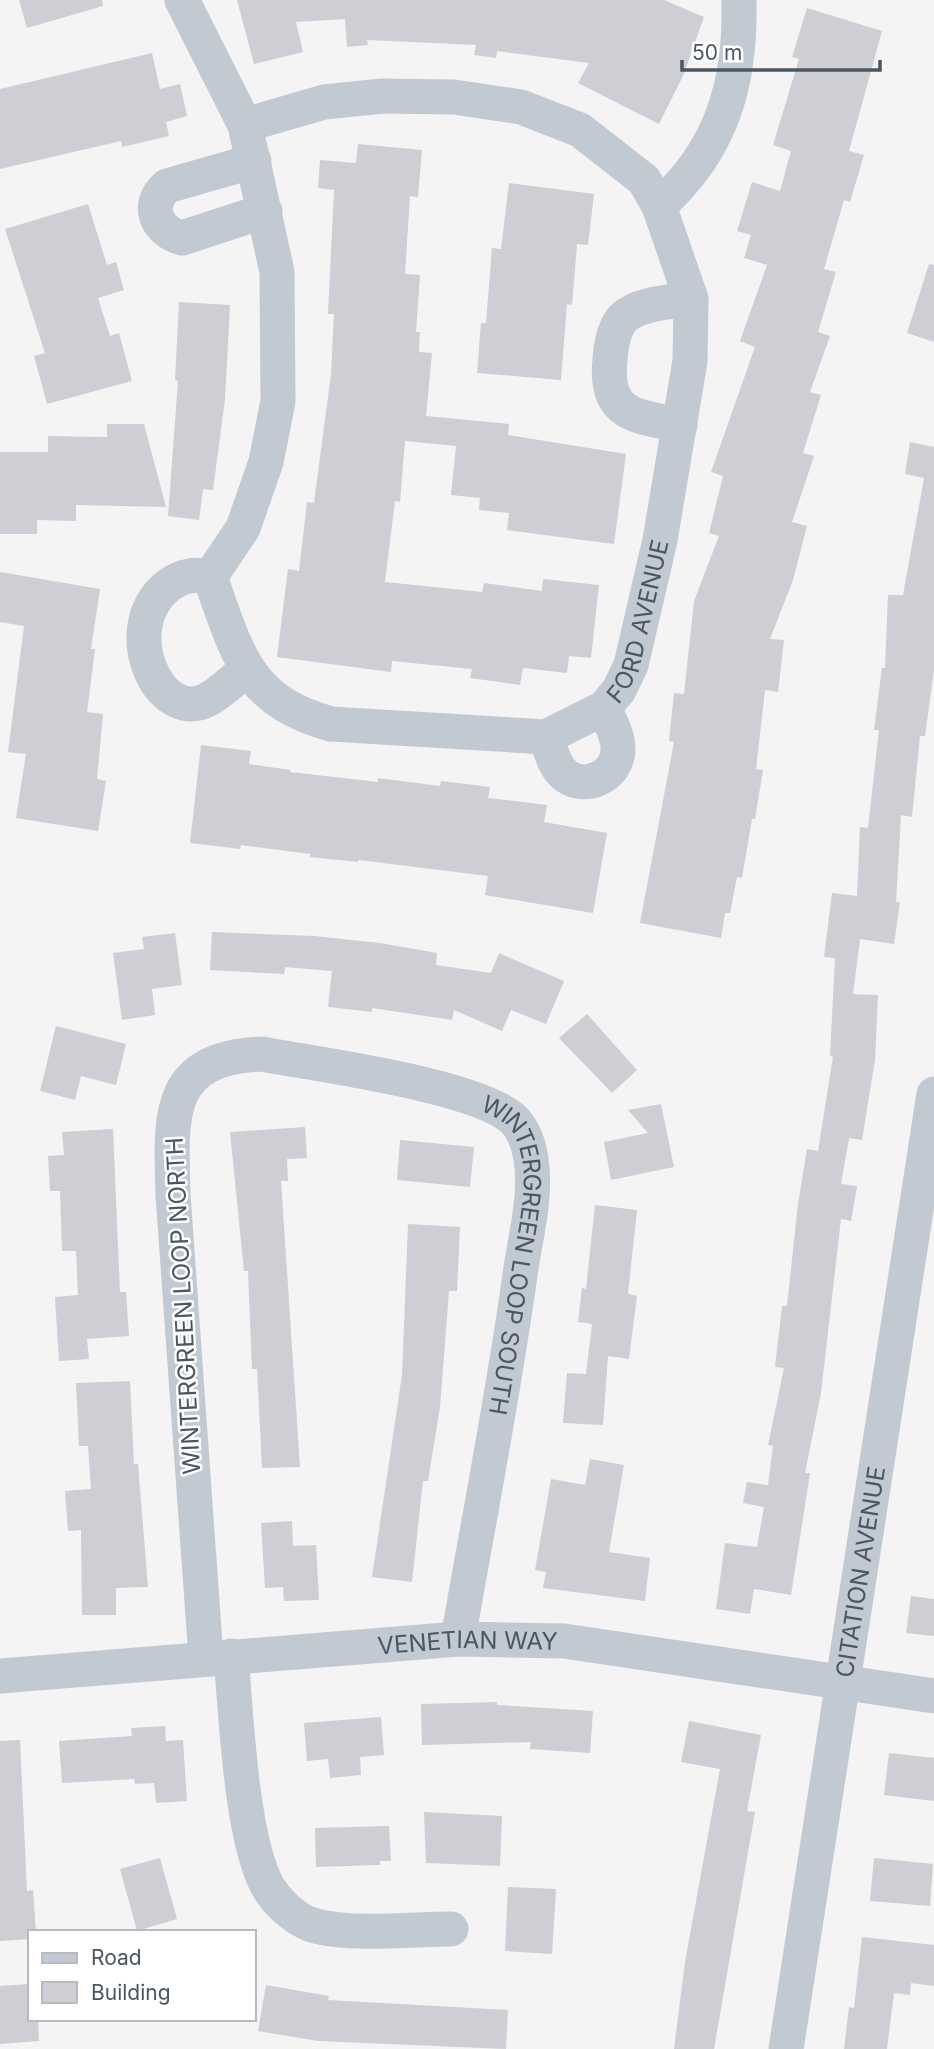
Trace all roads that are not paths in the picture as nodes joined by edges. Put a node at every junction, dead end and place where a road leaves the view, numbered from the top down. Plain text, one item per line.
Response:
1 (182, 0) edge
2 (738, 0) edge
3 (245, 125) junction
4 (254, 161) junction
5 (659, 206) junction
6 (265, 211) junction
7 (691, 299) junction
8 (680, 425) junction
9 (210, 577) junction
10 (246, 670) junction
11 (604, 708) junction
12 (546, 737) junction
13 (345, 1070) joint
14 (934, 1094) edge
15 (458, 1639) junction
16 (218, 1657) junction
17 (0, 1676) edge
18 (844, 1682) junction
19 (934, 1696) edge
20 (451, 1929) dead end
21 (786, 2049) edge

1 - 3 street
2 - 5 street
3 - 4 street
3 - 5 street, FORD AVENUE
4 - 6 street
4 - 6 street
5 - 7 street, FORD AVENUE
6 - 9 street
7 - 8 street, FORD AVENUE
7 - 8 street
8 - 11 street, FORD AVENUE
9 - 10 street
9 - 10 street
10 - 12 street
11 - 12 street, FORD AVENUE
11 - 12 street
13 - 15 street, WINTERGREEN LOOP SOUTH
13 - 16 street, WINTERGREEN LOOP NORTH
14 - 18 street, CITATION AVENUE
15 - 16 street, VENETIAN WAY
15 - 18 street, VENETIAN WAY
16 - 17 street, VENETIAN WAY
16 - 20 street, WINTERGREEN LOOP NORTH
18 - 19 street, VENETIAN WAY
18 - 21 street, CITATION AVENUE

